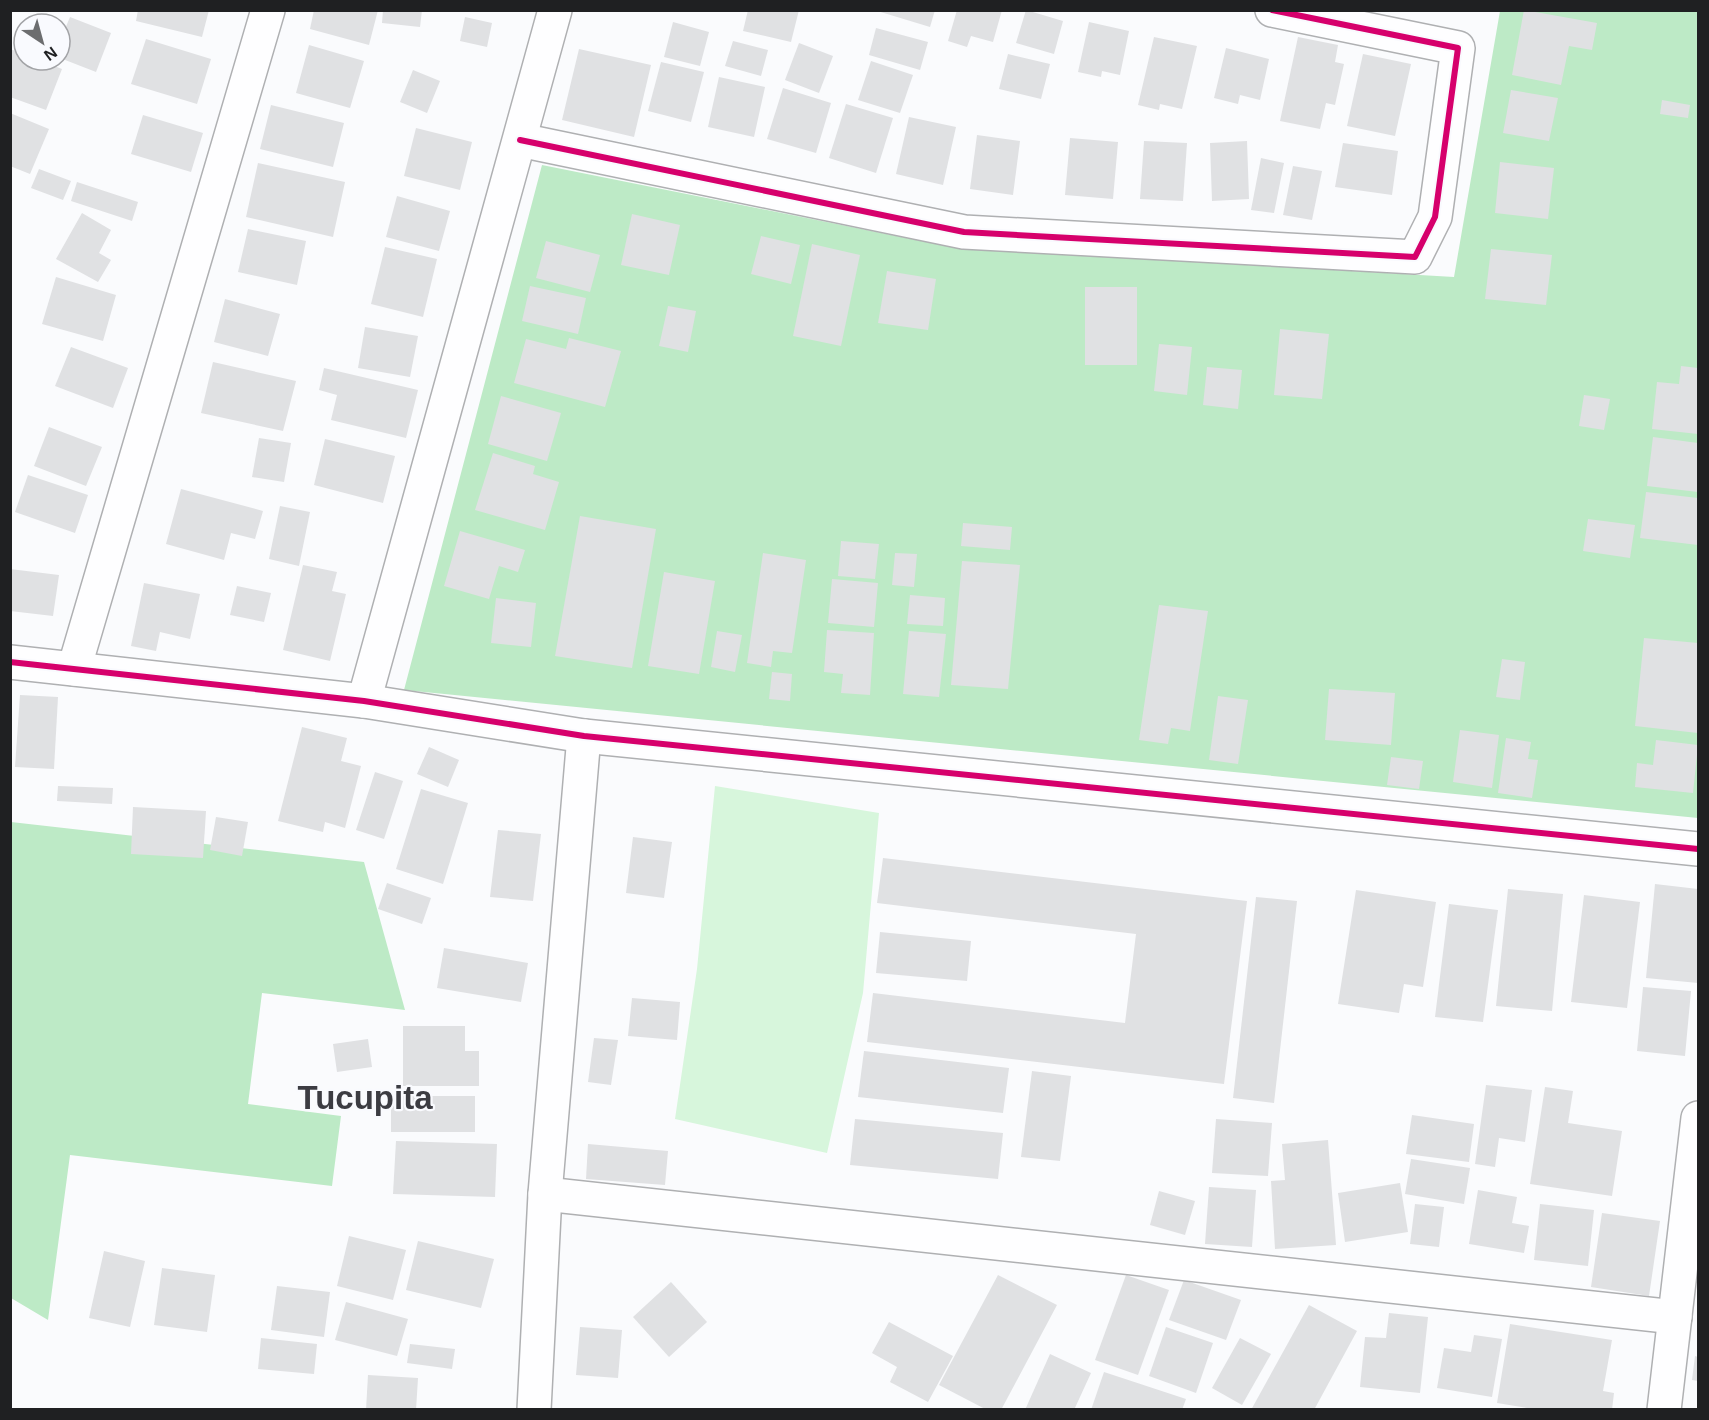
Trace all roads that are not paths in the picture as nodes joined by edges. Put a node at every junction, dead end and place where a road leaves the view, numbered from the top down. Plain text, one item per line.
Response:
1 (268, 10) edge
2 (555, 10) edge
3 (1272, 10) edge
4 (520, 140) junction
5 (10, 662) edge
6 (74, 669) junction
7 (364, 701) junction
8 (584, 736) junction
9 (1698, 849) edge
10 (1698, 1118) edge
11 (545, 1194) junction
12 (1675, 1317) junction
13 (534, 1410) edge
14 (1664, 1410) edge

1 - 6 street
2 - 4 street
3 - 4 street
4 - 7 street
5 - 6 street
6 - 7 street
7 - 8 street
8 - 9 street
8 - 11 street
10 - 12 street
11 - 12 street
11 - 13 street
12 - 14 street

